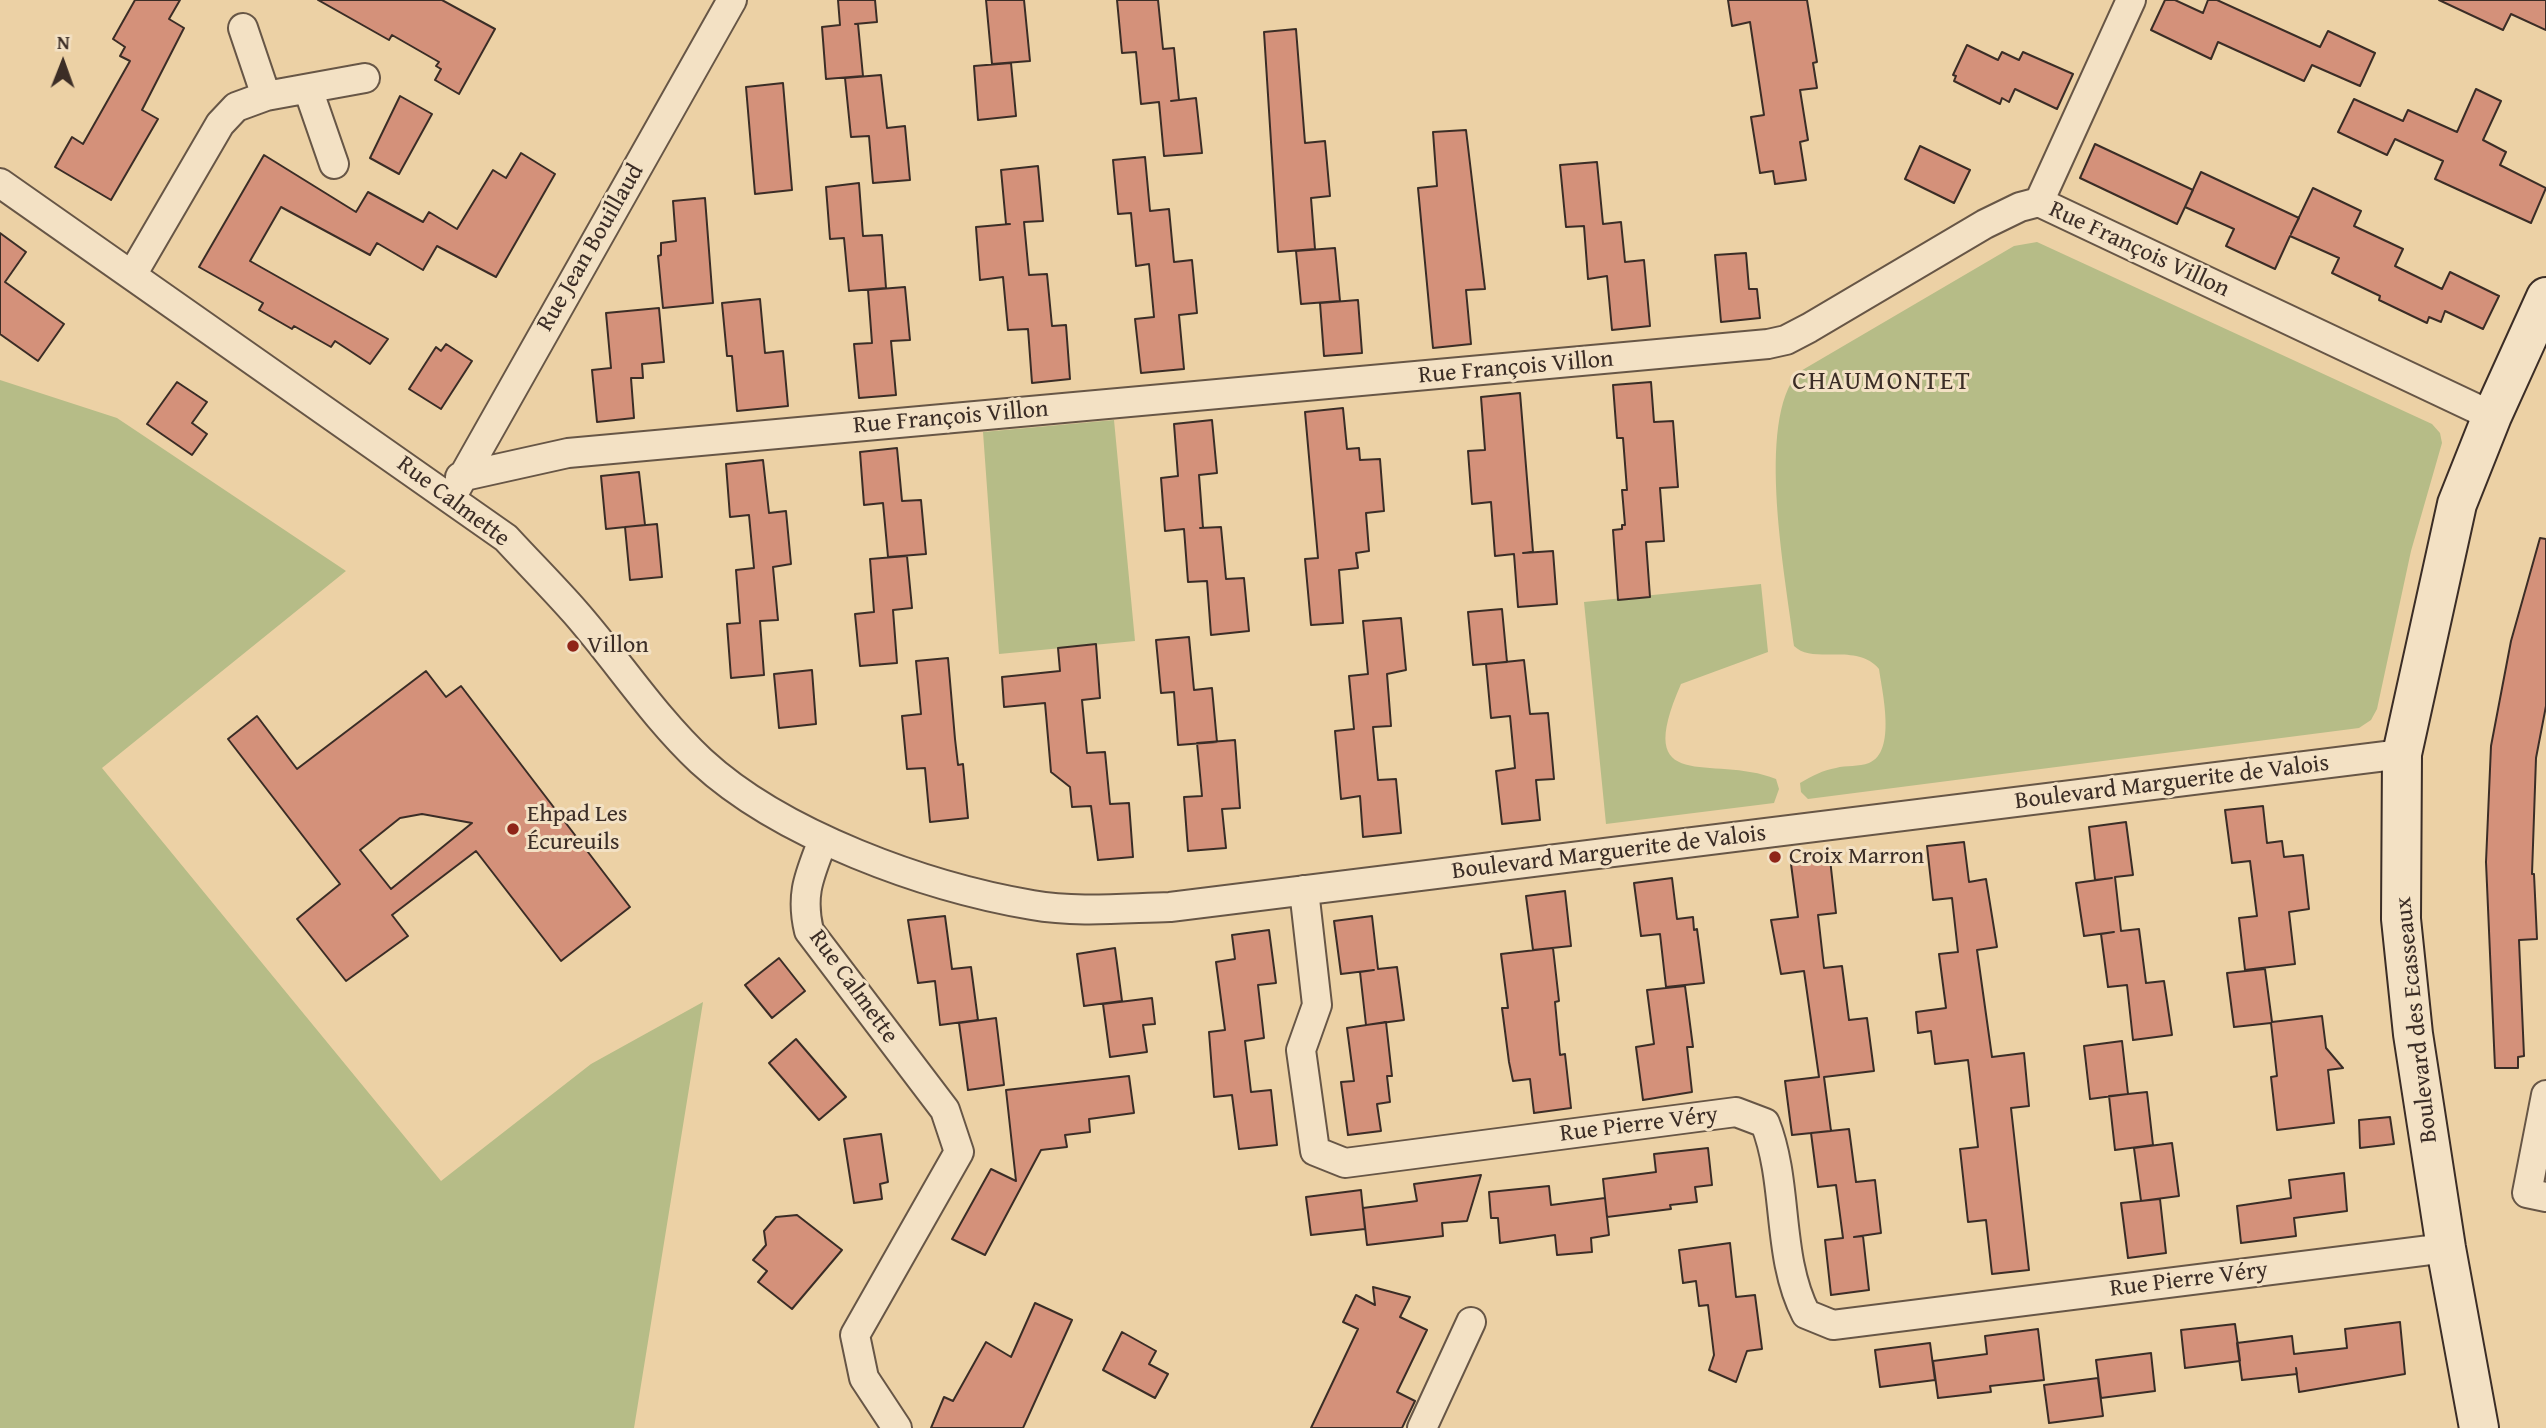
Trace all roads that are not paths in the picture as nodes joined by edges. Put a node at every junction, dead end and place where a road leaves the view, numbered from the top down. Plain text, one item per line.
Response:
1 (732, 0) edge
2 (2131, 0) edge
3 (243, 28) dead end
4 (365, 78) dead end
5 (308, 89) junction
6 (266, 96) junction
7 (334, 164) dead end
8 (0, 183) edge
9 (2039, 202) junction
10 (132, 275) junction
11 (2546, 297) edge
12 (2492, 416) junction
13 (456, 488) junction
14 (2402, 754) junction
15 (823, 840) junction
16 (1304, 890) junction
17 (2546, 1095) edge
18 (2546, 1197) edge
19 (2446, 1248) junction
20 (1471, 1322) dead end
21 (897, 1428) edge
22 (1422, 1428) edge
23 (2479, 1428) edge

1 - 13 street, Rue Jean Bouillaud
2 - 9 street
3 - 6 street
4 - 5 street
5 - 6 street
5 - 7 street
6 - 10 street
8 - 10 street, Rue Calmette
9 - 12 street, Rue François Villon
9 - 13 street, Rue François Villon
10 - 13 street, Rue Calmette
11 - 12 street, Boulevard des Ecasseaux
12 - 14 street, Boulevard des Ecasseaux
13 - 15 street, Rue Calmette
14 - 16 street, Boulevard Marguerite de Valois
14 - 19 street, Boulevard des Ecasseaux
15 - 16 street, Boulevard Marguerite de Valois
15 - 21 street, Rue Calmette
16 - 19 street, Rue Pierre Véry
17 - 18 street
19 - 23 street, Boulevard des Ecasseaux
20 - 22 street

